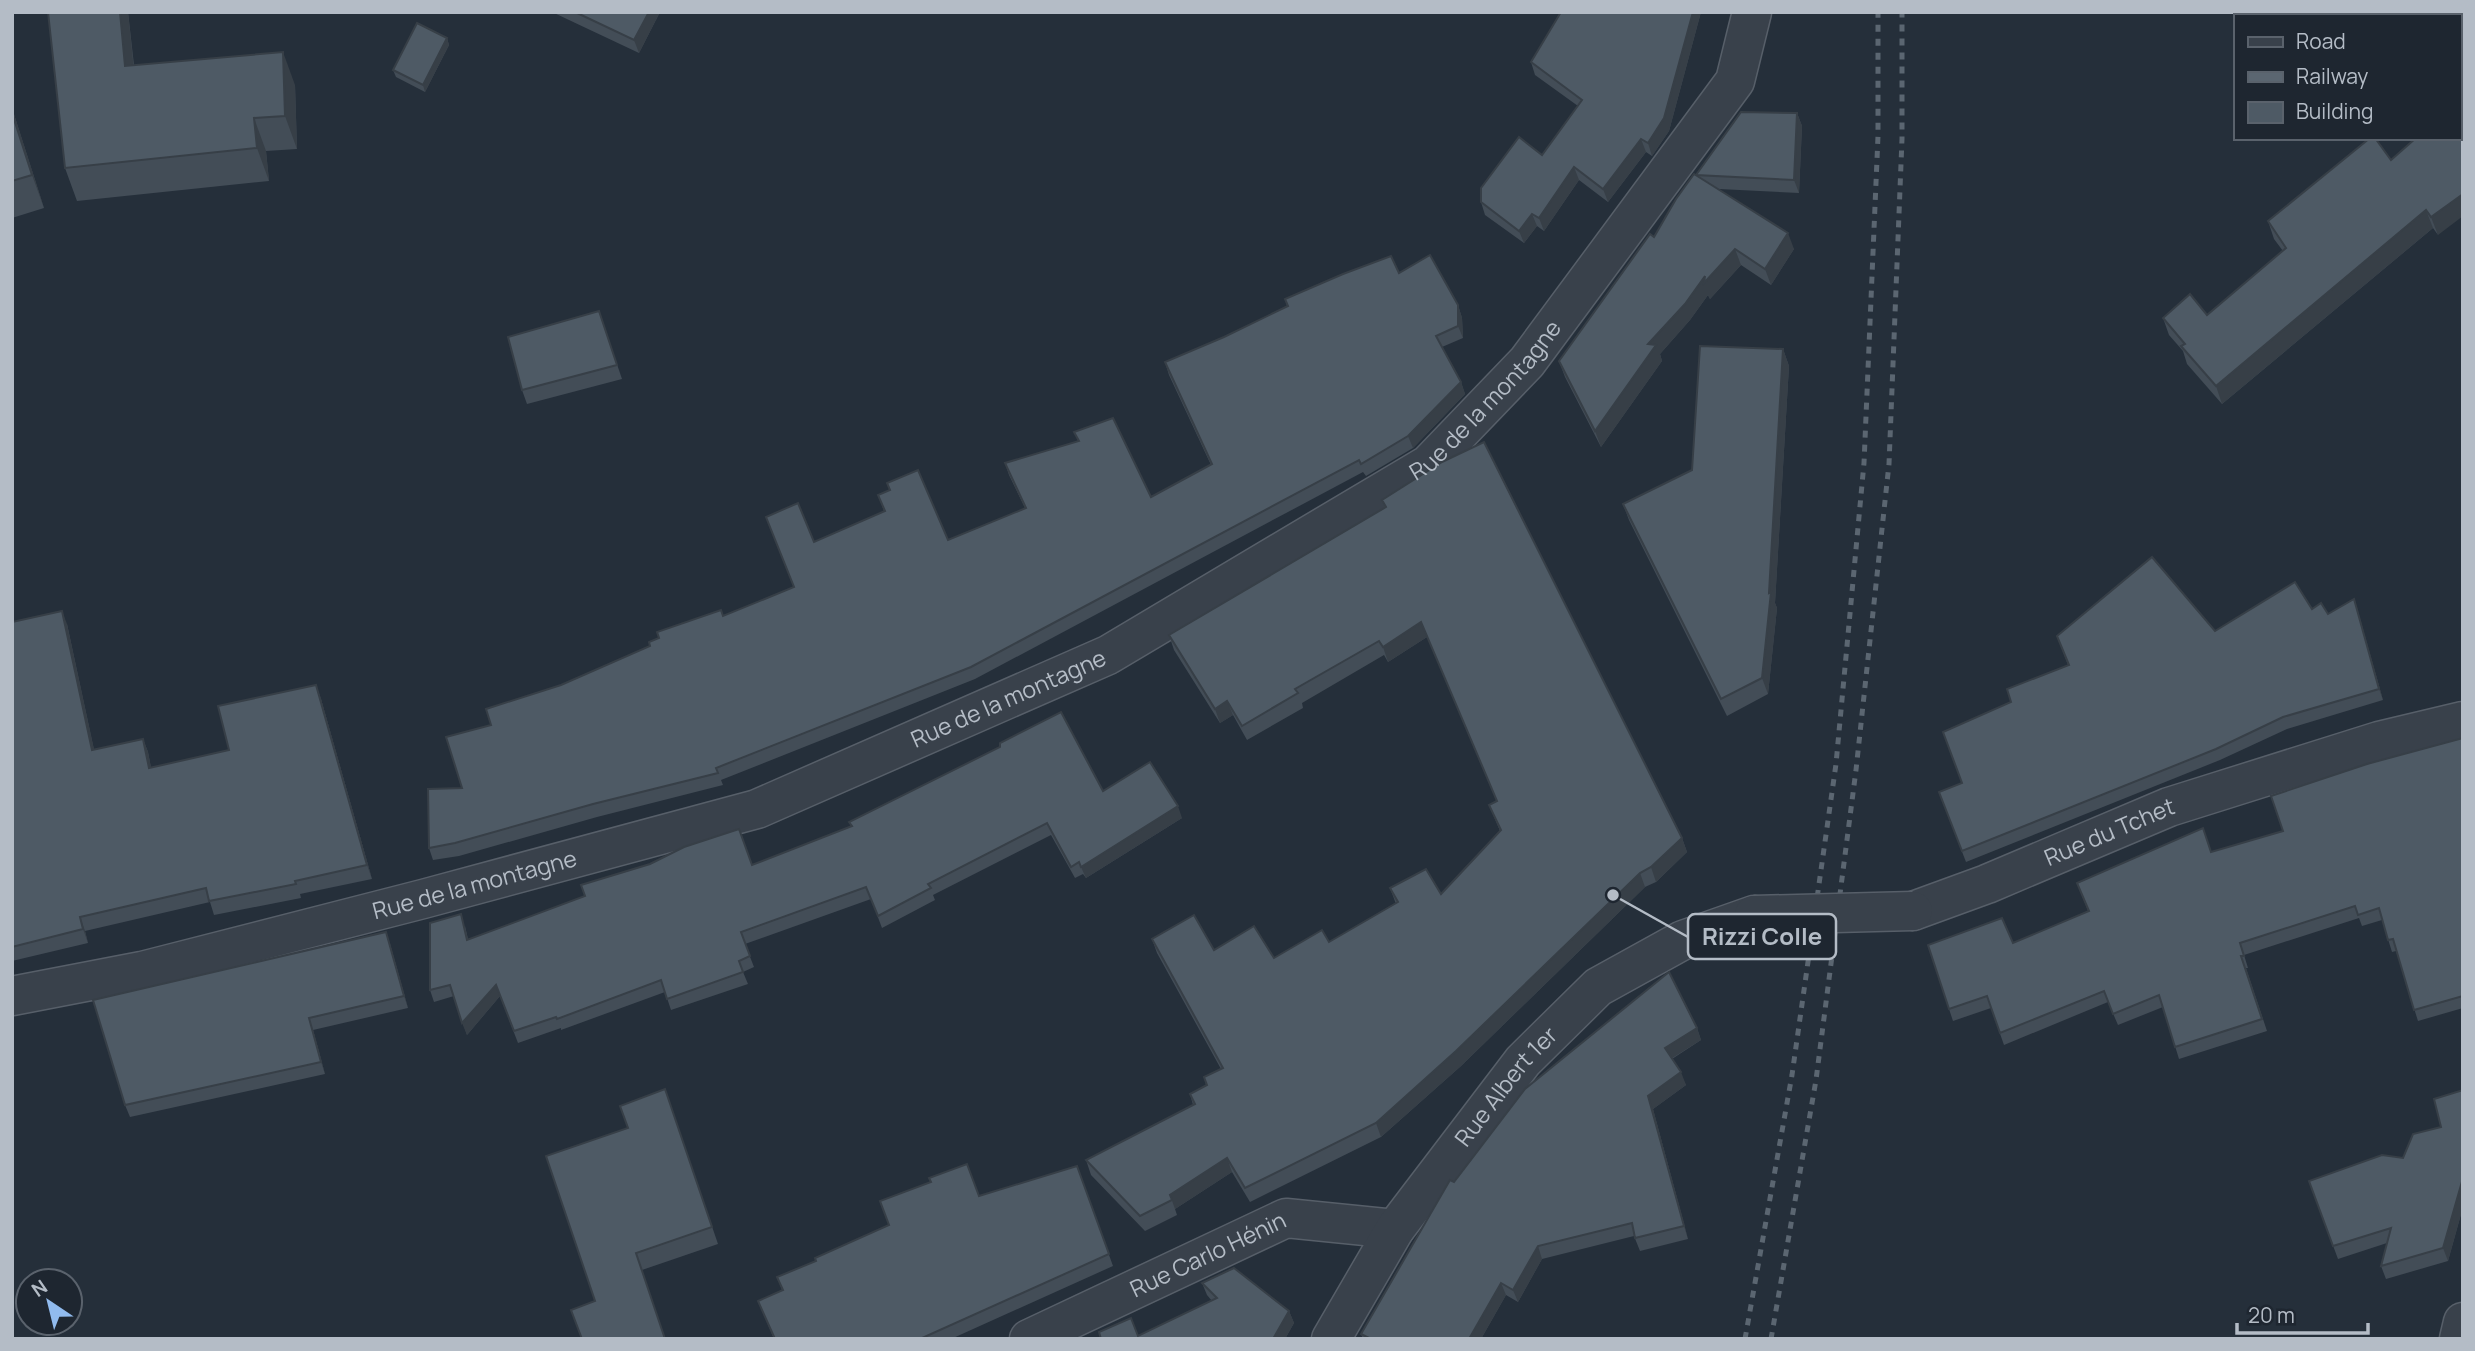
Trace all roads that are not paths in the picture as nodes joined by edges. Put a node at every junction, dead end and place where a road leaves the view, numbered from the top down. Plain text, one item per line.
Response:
1 (1752, 12) edge
2 (2463, 721) edge
3 (1754, 915) joint
4 (12, 996) edge
5 (1395, 1229) junction
6 (2463, 1322) edge
7 (1029, 1339) edge
8 (1331, 1339) edge
9 (2459, 1339) edge

1 - 4 street, Rue de la montagne
2 - 3 street, Rue du Tchet, bridge
3 - 5 street, Rue Albert 1er
5 - 7 street, Rue Carlo Hénin
5 - 8 street, Rue Albert 1er
6 - 9 street

